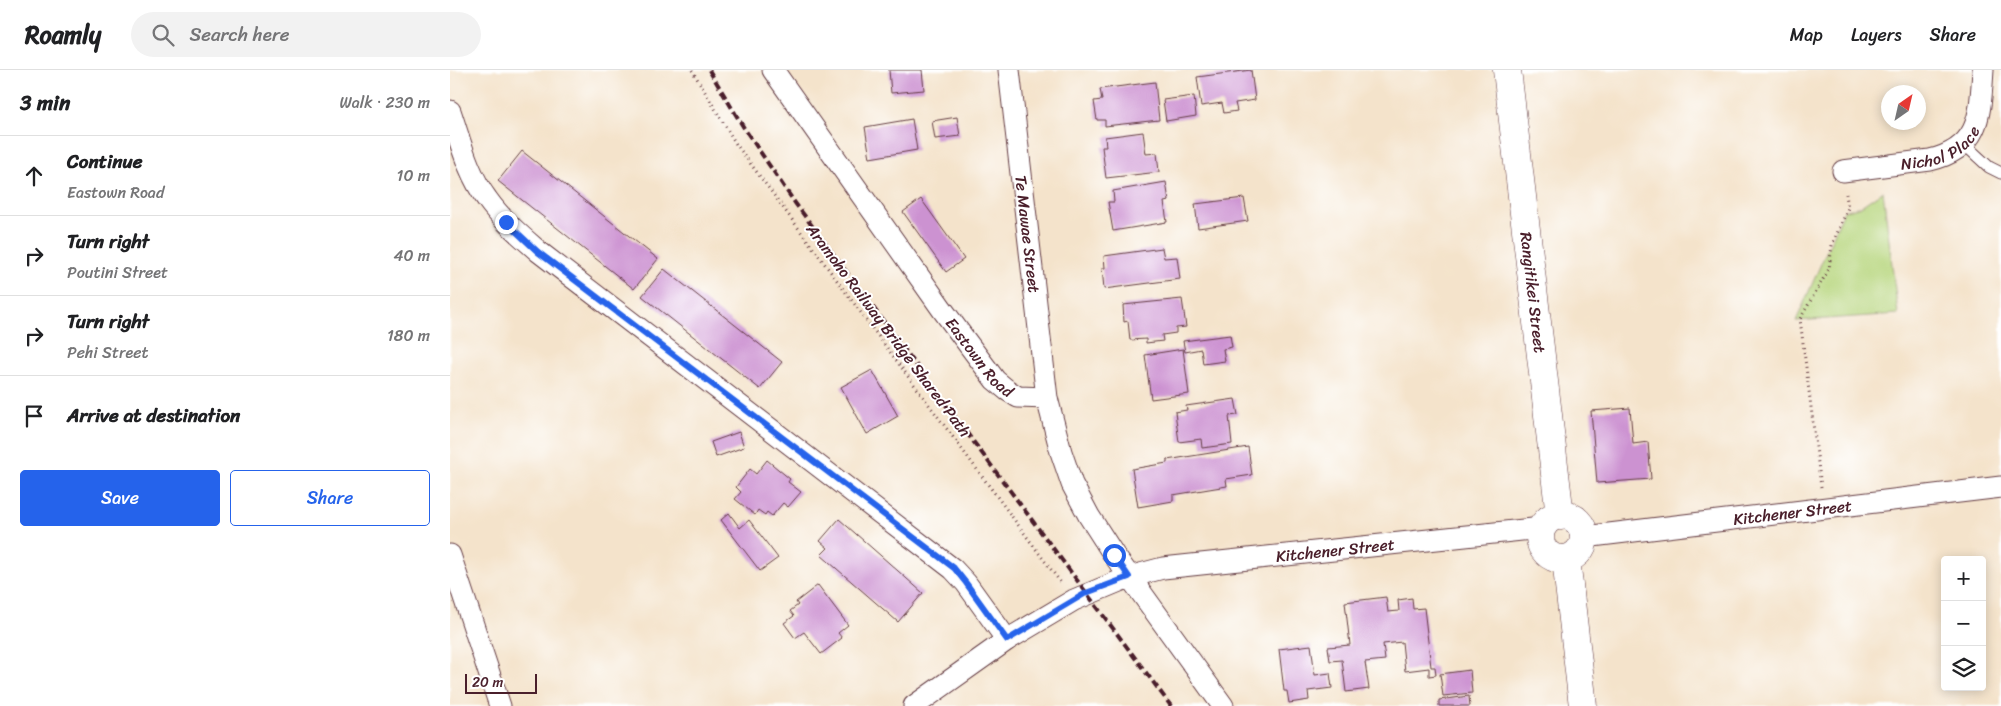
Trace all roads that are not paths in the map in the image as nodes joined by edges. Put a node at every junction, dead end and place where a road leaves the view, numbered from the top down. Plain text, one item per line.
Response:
1 (773, 70) edge
2 (1009, 70) edge
3 (1506, 70) edge
4 (1984, 70) edge
5 (450, 111) edge
6 (1963, 143) junction
7 (1843, 171) road end
8 (2001, 173) edge
9 (1047, 398) junction
10 (2001, 488) edge
11 (1551, 522) junction
12 (1584, 537) junction
13 (450, 555) edge
14 (1566, 559) junction
15 (1129, 577) junction
16 (1007, 640) junction
17 (500, 706) edge
18 (914, 706) edge
19 (1223, 706) edge
20 (1583, 706) edge

1 - 9 street, Eastown Road
2 - 9 street, Te Mawae Street
3 - 11 street, Rangitikei Street
4 - 6 street, Nichol Place
5 - 16 street
6 - 7 street, Nichol Place
6 - 8 lane
9 - 15 street
10 - 12 street, Kitchener Street
11 - 12 street
11 - 14 street
11 - 15 street, Kitchener Street
12 - 14 street
13 - 17 street
14 - 20 street
15 - 16 street, Kitchener Street
15 - 19 street
16 - 18 street, Kitchener Street

